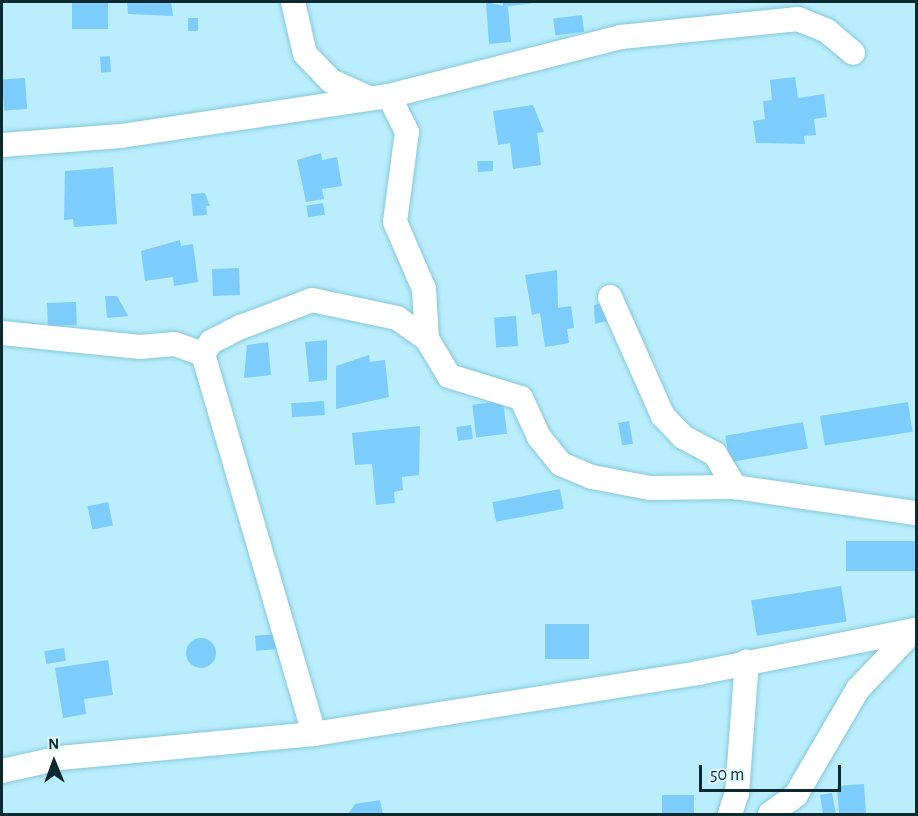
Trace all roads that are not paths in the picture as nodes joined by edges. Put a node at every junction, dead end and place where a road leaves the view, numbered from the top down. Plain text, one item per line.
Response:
1 (293, 2) edge
2 (854, 53) dead end
3 (378, 96) junction
4 (2, 145) edge
5 (610, 297) dead end
6 (2, 333) edge
7 (427, 339) junction
8 (203, 354) junction
9 (735, 487) junction
10 (916, 513) edge
11 (915, 630) edge
12 (747, 662) junction
13 (314, 734) junction
14 (2, 771) edge
15 (775, 813) edge
16 (730, 814) edge

1 - 3 street
2 - 3 street
3 - 4 street
3 - 7 street
5 - 9 street
6 - 8 street
7 - 8 street
7 - 9 street
8 - 13 street
9 - 10 street
11 - 12 street
11 - 15 street
12 - 13 street
12 - 16 street
13 - 14 street

